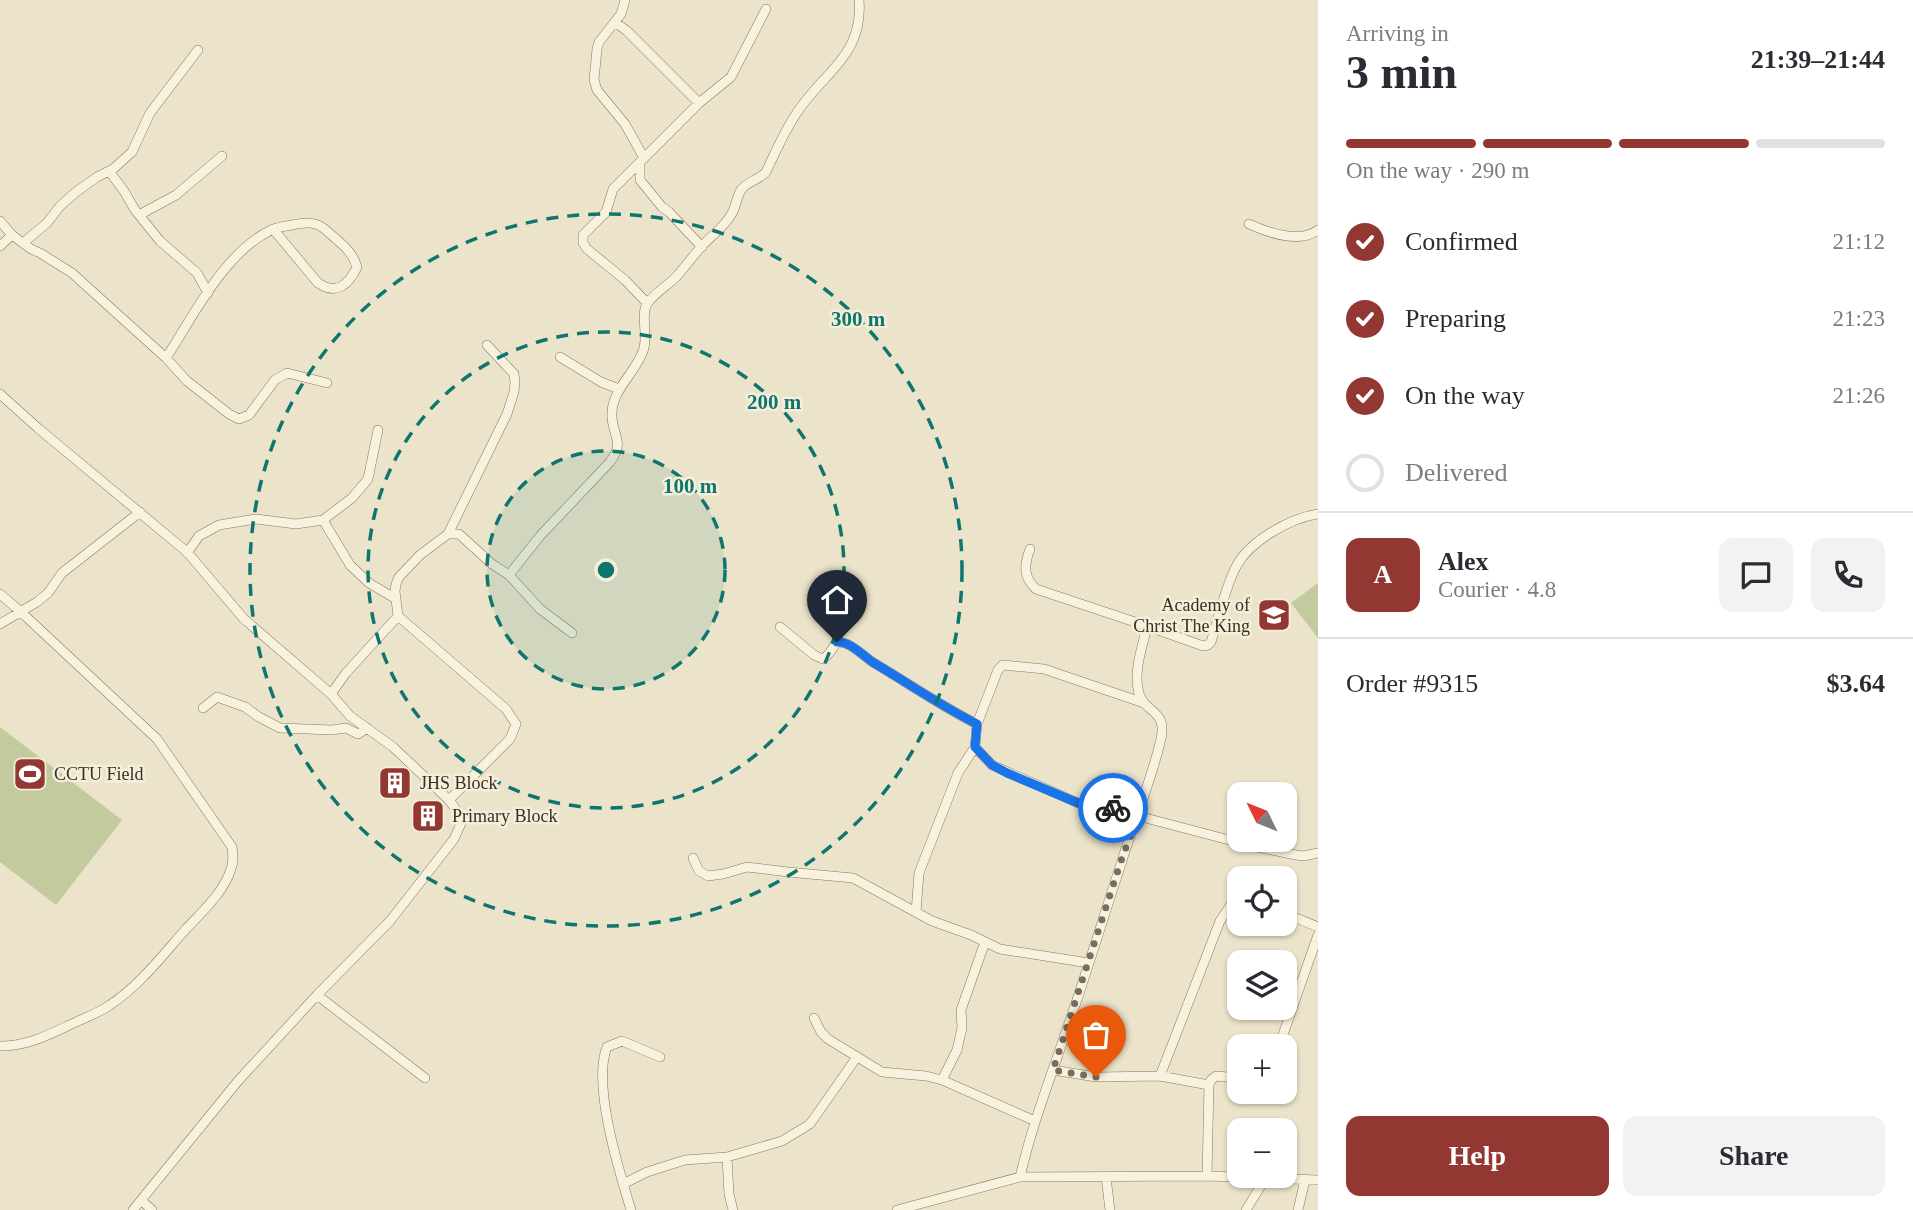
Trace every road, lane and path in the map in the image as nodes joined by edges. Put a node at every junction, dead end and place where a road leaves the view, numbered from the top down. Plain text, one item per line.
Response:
1 (625, 0) edge
2 (859, 0) edge
3 (766, 9) dead end
4 (615, 22) junction
5 (198, 50) dead end
6 (699, 103) junction
7 (222, 156) dead end
8 (642, 160) junction
9 (109, 172) junction
10 (139, 215) junction
11 (0, 221) edge
12 (1250, 224) dead end
13 (273, 229) junction
14 (1318, 230) edge
15 (12, 235) junction
16 (23, 243) junction
17 (0, 246) edge
18 (702, 247) junction
19 (208, 293) junction
20 (647, 303) junction
21 (487, 345) dead end
22 (559, 357) dead end
23 (166, 358) junction
24 (327, 383) dead end
25 (619, 389) junction
26 (0, 394) edge
27 (378, 430) dead end
28 (140, 512) junction
29 (1318, 514) edge
30 (323, 520) junction
31 (447, 534) junction
32 (1030, 549) dead end
33 (187, 553) junction
34 (509, 575) junction
35 (0, 594) edge
36 (396, 599) junction
37 (21, 612) junction
38 (398, 616) junction
39 (0, 624) edge
40 (1147, 626) junction
41 (780, 627) dead end
42 (572, 633) dead end
43 (331, 694) junction
44 (1144, 703) junction
45 (203, 708) dead end
46 (977, 724) junction
47 (367, 728) junction
48 (975, 747) junction
49 (449, 800) junction
50 (1138, 816) junction
51 (1227, 837) edge
52 (1289, 852) edge
53 (1318, 853) edge
54 (693, 858) dead end
55 (1227, 910) edge
56 (916, 912) junction
57 (1297, 919) edge
58 (1318, 927) edge
59 (1318, 935) edge
60 (985, 942) junction
61 (1089, 963) junction
62 (317, 995) junction
63 (814, 1018) dead end
64 (1283, 1034) edge
65 (0, 1046) edge
66 (660, 1057) dead end
67 (857, 1057) junction
68 (1053, 1070) junction
69 (1160, 1076) junction
70 (1227, 1077) edge
71 (425, 1078) dead end
72 (942, 1080) junction
73 (1209, 1085) junction
74 (1035, 1121) junction
75 (727, 1157) junction
76 (1020, 1177) junction
77 (1106, 1177) junction
78 (1207, 1177) junction
79 (1227, 1178) edge
80 (1297, 1180) edge
81 (1305, 1180) junction
82 (1318, 1180) edge
83 (623, 1185) junction
84 (1259, 1188) edge
85 (142, 1202) junction
86 (133, 1210) edge
87 (152, 1210) edge
88 (631, 1210) edge
89 (733, 1210) edge
90 (897, 1210) edge
91 (1110, 1210) edge
92 (1246, 1210) edge
93 (1298, 1210) edge

1 - 4 street
2 - 18 street
3 - 6 street
4 - 6 street
4 - 8 street
5 - 9 street
6 - 8 street
7 - 10 street
8 - 18 street
8 - 20 street
9 - 10 street
9 - 16 street
10 - 19 street
11 - 15 street
12 - 14 street
13 - 13 street
13 - 19 street
15 - 16 street
15 - 17 street
16 - 23 street
18 - 20 street
19 - 23 street
20 - 25 street
21 - 31 street
22 - 25 street
23 - 24 street
25 - 34 street
26 - 28 street
27 - 30 street
28 - 33 street
28 - 37 street
29 - 40 street
30 - 33 street
30 - 36 street
31 - 34 street
31 - 36 street
32 - 40 street
33 - 43 street
34 - 42 street
35 - 37 street
36 - 38 street
37 - 39 street
37 - 65 street
38 - 43 street
38 - 49 street
40 - 44 street
41 - 46 street
43 - 47 street
44 - 46 street
44 - 50 street
45 - 47 street
46 - 48 street
47 - 49 street
48 - 50 street
48 - 56 street
49 - 62 street
50 - 51 street
50 - 61 street
52 - 53 street
54 - 56 street
55 - 69 street
56 - 60 street
57 - 58 street
59 - 64 street
60 - 61 street
60 - 72 street
61 - 68 street
62 - 71 street
62 - 85 street
63 - 67 street
66 - 83 street
67 - 72 street
67 - 75 street
68 - 69 street
68 - 74 street
69 - 73 street
70 - 73 street
72 - 74 street
73 - 78 street
74 - 76 street
75 - 83 street
75 - 89 street
76 - 77 street
76 - 90 street
77 - 78 street
77 - 91 street
78 - 79 street
80 - 81 street
81 - 82 street
81 - 93 street
83 - 88 street
84 - 92 street
85 - 86 street
85 - 87 street

